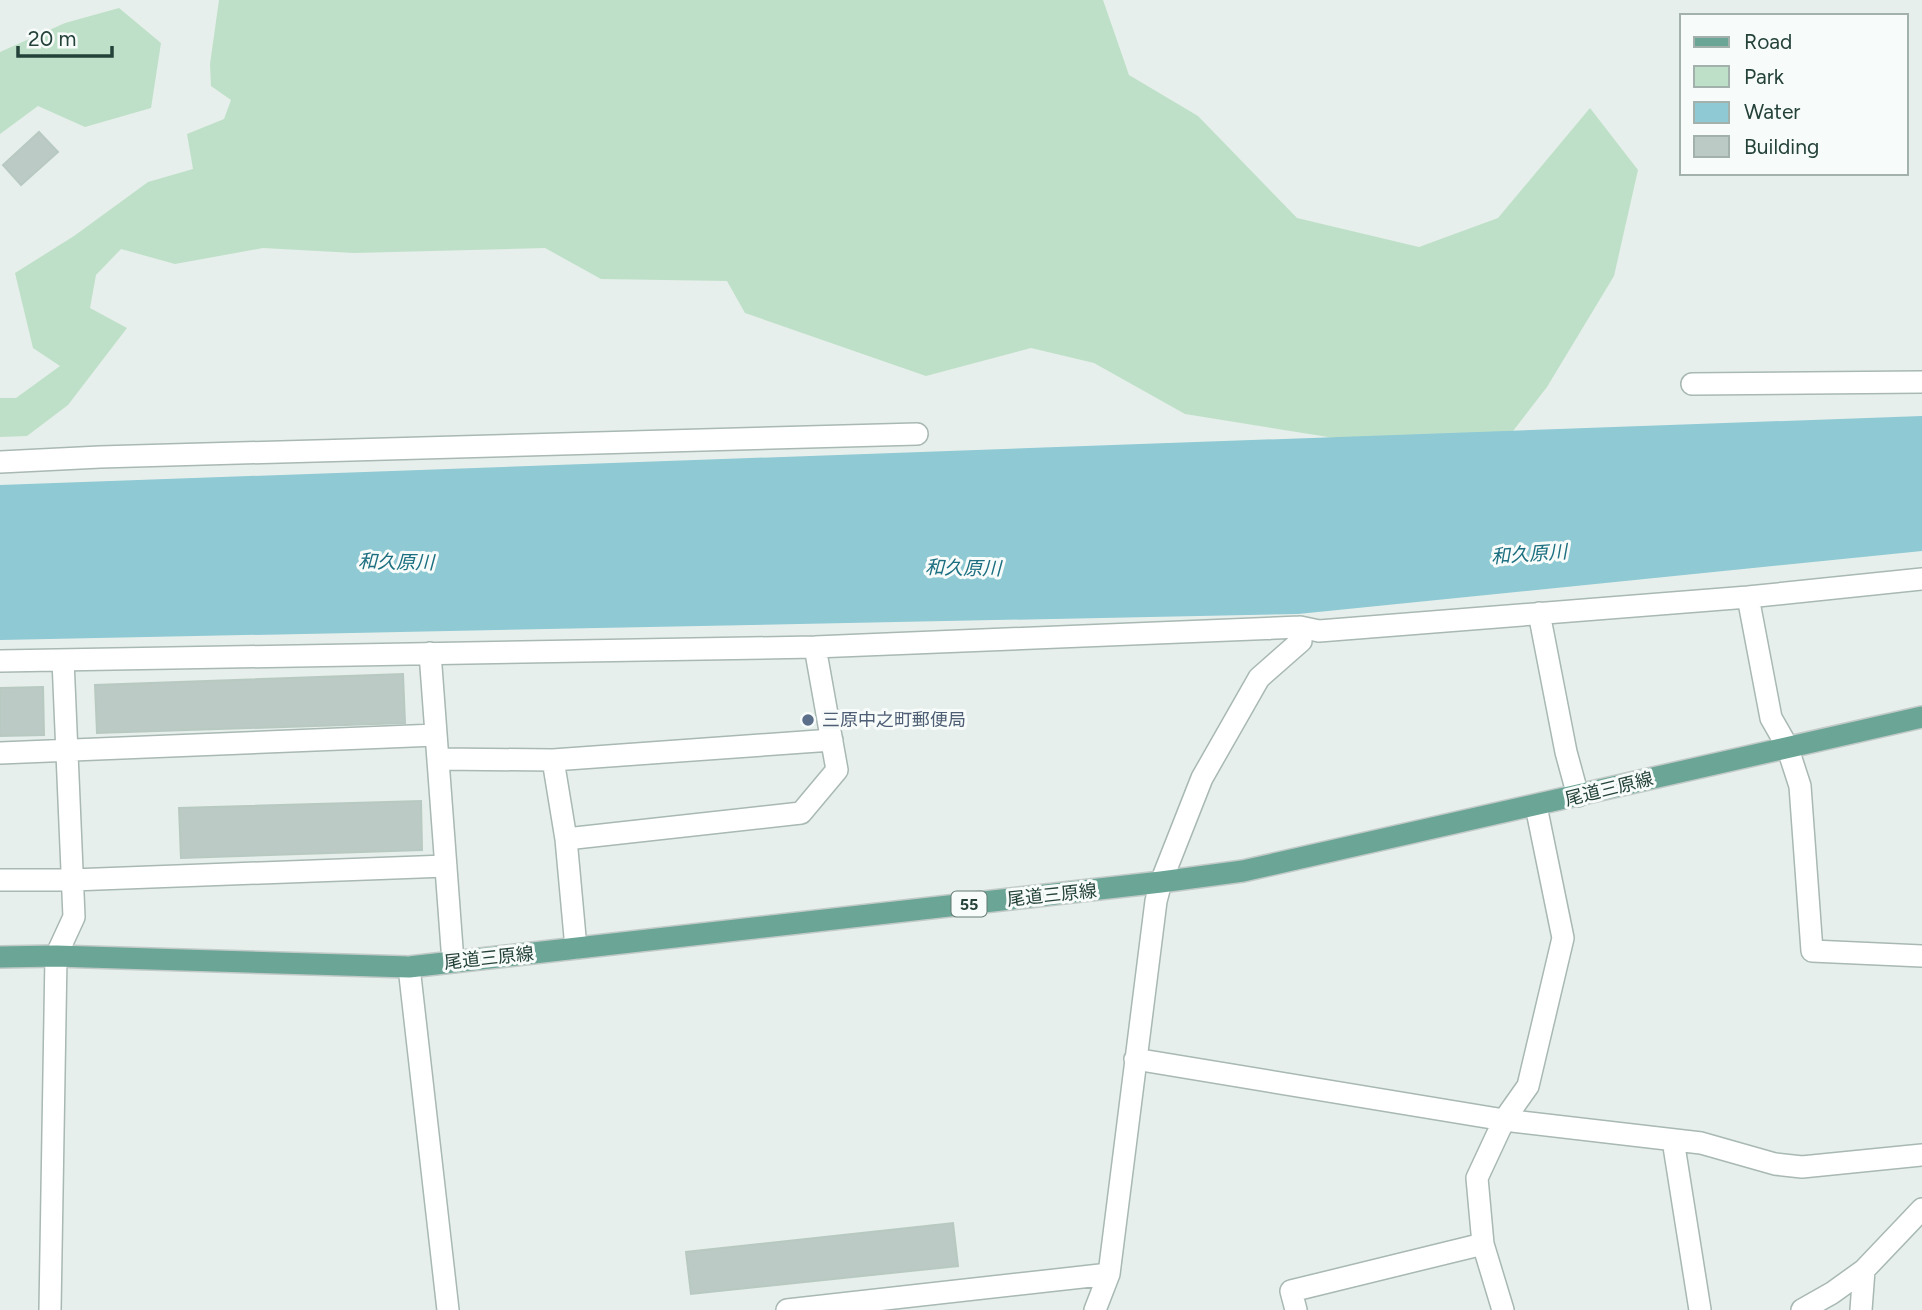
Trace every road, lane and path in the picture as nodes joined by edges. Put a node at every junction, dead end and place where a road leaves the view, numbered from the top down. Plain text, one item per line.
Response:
1 (1922, 382) edge
2 (1692, 384) dead end
3 (917, 434) dead end
4 (0, 462) edge
5 (1922, 579) edge
6 (1748, 597) junction
7 (1539, 613) junction
8 (1300, 627) junction
9 (815, 647) junction
10 (430, 653) junction
11 (63, 660) junction
12 (0, 661) edge
13 (1922, 717) edge
14 (436, 735) junction
15 (832, 740) junction
16 (1787, 746) junction
17 (67, 751) junction
18 (0, 753) edge
19 (438, 759) junction
20 (553, 760) junction
21 (1578, 796) junction
22 (1536, 806) junction
23 (566, 839) junction
24 (446, 866) junction
25 (0, 880) edge
26 (72, 880) junction
27 (1161, 882) junction
28 (576, 948) junction
29 (56, 956) junction
30 (1922, 956) edge
31 (0, 957) edge
32 (453, 962) junction
33 (409, 967) junction
34 (1135, 1059) junction
35 (1504, 1120) junction
36 (1673, 1140) junction
37 (1922, 1155) edge
38 (1922, 1209) edge
39 (1483, 1244) junction
40 (1864, 1270) junction
41 (1109, 1274) junction
42 (50, 1310) edge
43 (448, 1310) edge
44 (787, 1310) edge
45 (1095, 1310) edge
46 (1296, 1310) edge
47 (1503, 1310) edge
48 (1700, 1310) edge
49 (1802, 1310) edge
50 (1861, 1310) edge

1 - 2 street
3 - 4 street
5 - 6 street
6 - 7 street
6 - 16 street
7 - 8 street
7 - 21 street
8 - 9 street
8 - 27 street
9 - 10 street
9 - 15 street
10 - 11 street
10 - 14 street
11 - 12 street
11 - 17 street
13 - 16 main road, 尾道三原線 / 55
14 - 17 street
14 - 19 street
15 - 20 street
15 - 23 street
16 - 21 main road, 尾道三原線 / 55
16 - 30 street
17 - 18 street
17 - 26 street
19 - 20 street
19 - 24 street
20 - 23 street
21 - 22 main road, 尾道三原線 / 55
22 - 27 main road, 尾道三原線 / 55
22 - 35 street
23 - 28 street
24 - 26 street
24 - 32 street
25 - 26 street
26 - 29 street
27 - 28 main road, 尾道三原線 / 55
27 - 34 street
28 - 32 main road, 尾道三原線 / 55
29 - 31 main road, 尾道三原線 / 55
29 - 33 main road, 尾道三原線 / 55
29 - 42 street
32 - 33 main road, 尾道三原線 / 55
33 - 43 street
34 - 35 street
34 - 41 street
35 - 36 street
35 - 39 street
36 - 37 street
36 - 48 street
38 - 40 street
39 - 46 street
39 - 47 street
40 - 49 street
40 - 50 street
41 - 44 street
41 - 45 street

